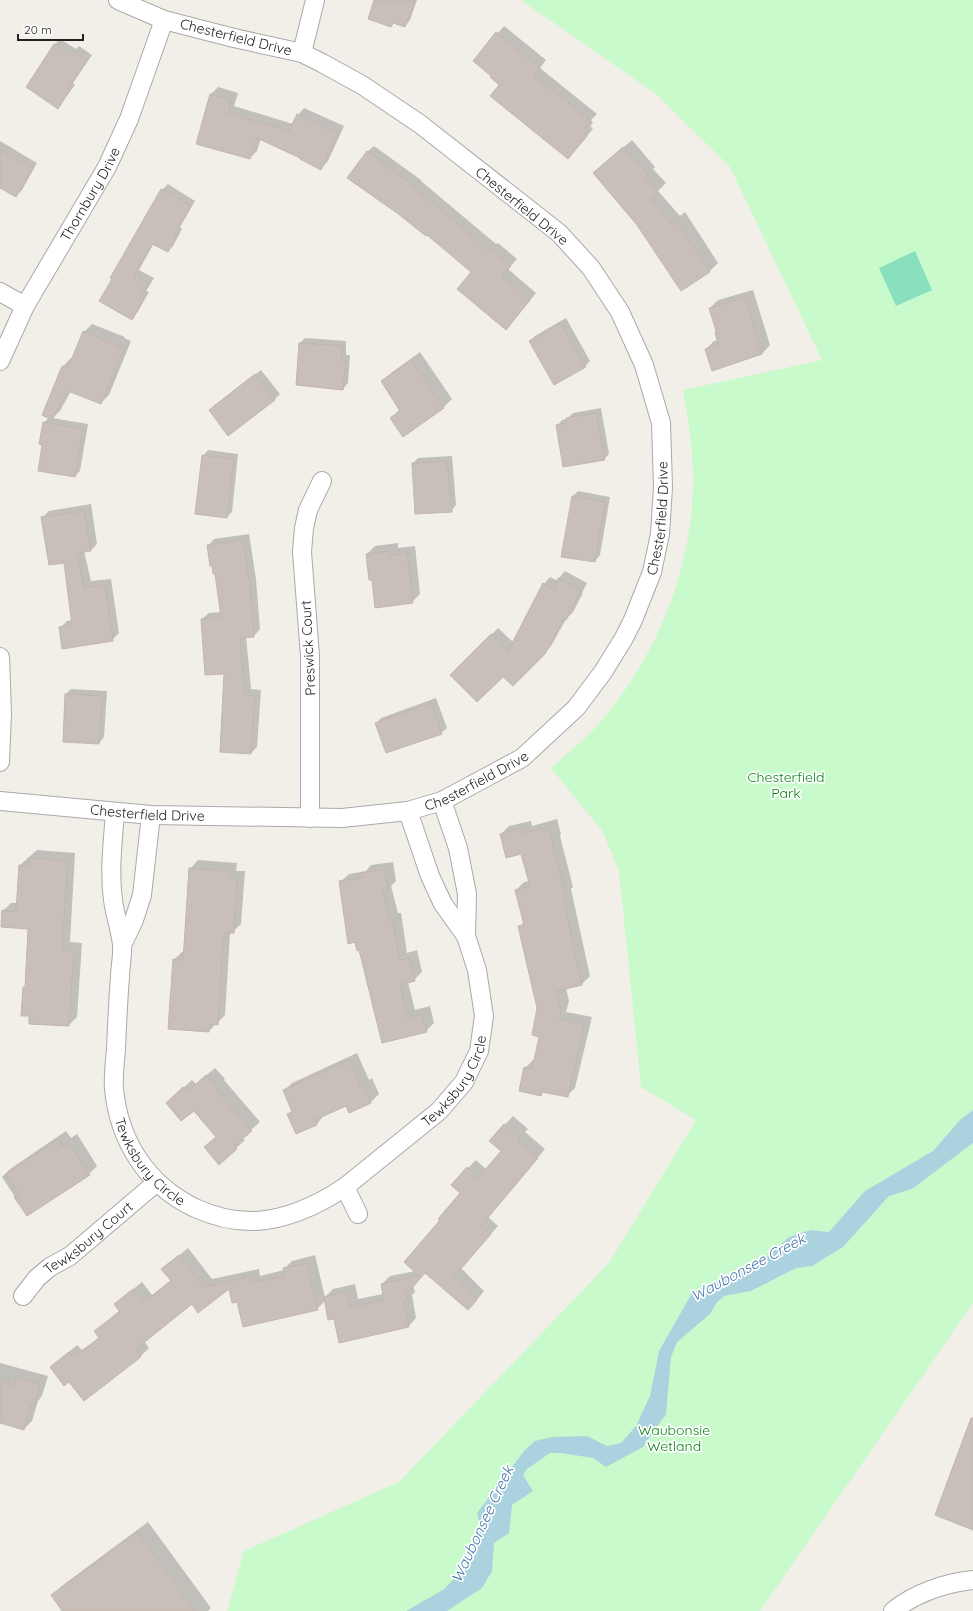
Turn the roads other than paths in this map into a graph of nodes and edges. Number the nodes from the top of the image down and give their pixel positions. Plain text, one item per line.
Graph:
1 (118, 0) edge
2 (315, 0) edge
3 (164, 20) junction
4 (302, 53) junction
5 (0, 292) edge
6 (25, 306) junction
7 (0, 361) edge
8 (322, 481) dead end
9 (0, 657) edge
10 (0, 762) edge
11 (0, 801) edge
12 (442, 801) junction
13 (408, 811) junction
14 (115, 812) junction
15 (152, 815) junction
16 (310, 818) junction
17 (466, 936) junction
18 (122, 945) junction
19 (157, 1182) junction
20 (345, 1187) junction
21 (358, 1214) dead end
22 (22, 1296) dead end
23 (973, 1580) edge
24 (893, 1611) edge

1 - 3 street, Chesterfield Drive
2 - 4 street
3 - 4 street, Chesterfield Drive
3 - 6 street, Thornbury Drive
4 - 12 street, Chesterfield Drive
5 - 6 street
6 - 7 street, Thornbury Drive
8 - 16 street, Preswick Court
9 - 10 street
11 - 14 street, Chesterfield Drive
12 - 13 street, Chesterfield Drive
12 - 17 street, Tewksbury Circle
13 - 16 street, Chesterfield Drive
13 - 17 street, Tewksbury Circle
14 - 15 street, Chesterfield Drive
14 - 18 street, Tewksbury Circle
15 - 16 street, Chesterfield Drive
15 - 18 street, Tewksbury Circle
17 - 20 street, Tewksbury Circle
18 - 19 street, Tewksbury Circle
19 - 20 street, Tewksbury Circle
19 - 22 street, Tewksbury Court
20 - 21 street
23 - 24 street

